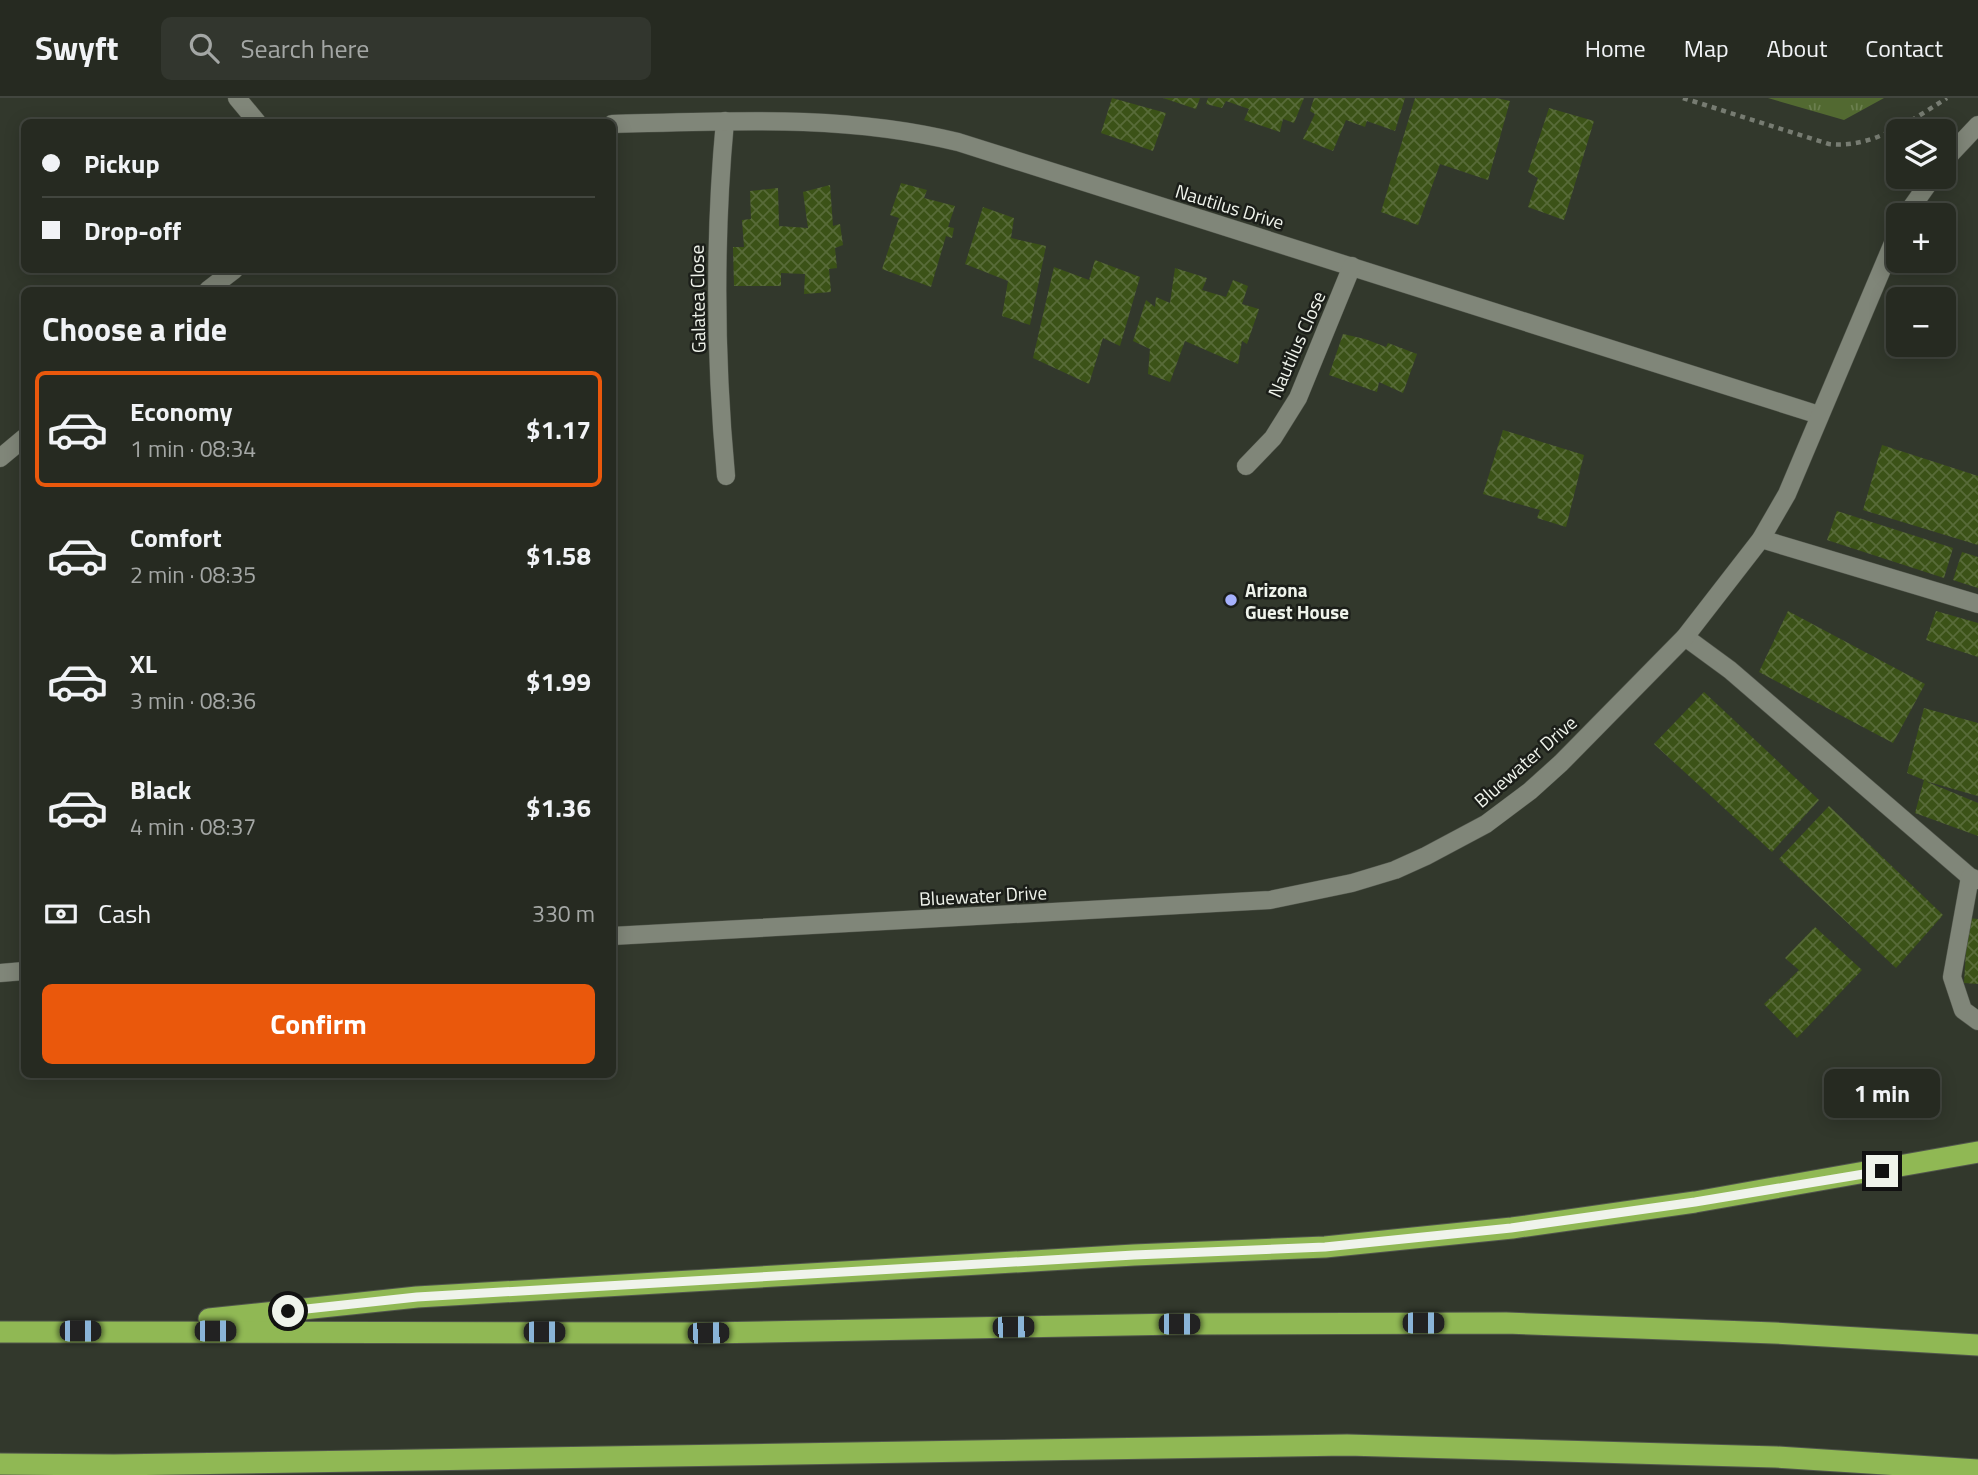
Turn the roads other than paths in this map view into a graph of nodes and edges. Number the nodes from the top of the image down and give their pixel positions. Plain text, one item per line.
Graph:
1 (237, 98) edge
2 (254, 119) edge
3 (725, 121) junction
4 (616, 124) edge
5 (1978, 125) edge
6 (1956, 148) edge
7 (1886, 259) edge
8 (1352, 266) junction
9 (230, 273) edge
10 (212, 287) edge
11 (1819, 415) junction
12 (21, 440) edge
13 (0, 458) edge
14 (1246, 466) dead end
15 (726, 476) dead end
16 (1761, 540) junction
17 (1978, 604) edge
18 (1685, 637) junction
19 (1974, 879) edge
20 (616, 936) edge
21 (21, 971) edge
22 (0, 973) edge
23 (1978, 1021) edge
24 (1978, 1152) edge
25 (106, 1331) junction
26 (0, 1332) edge
27 (1978, 1345) edge
28 (0, 1464) edge
29 (114, 1465) junction
30 (1978, 1469) edge
31 (213, 1475) edge

1 - 2 street
3 - 4 street, Nautilus Drive
3 - 8 street, Nautilus Drive
3 - 15 street, Galatea Close
5 - 6 street
7 - 11 street, Bluewater Drive
8 - 11 street, Nautilus Drive
8 - 14 street, Nautilus Close
9 - 10 street
11 - 16 street, Bluewater Drive
12 - 13 street
16 - 17 street
16 - 18 street, Bluewater Drive
18 - 19 street
18 - 20 street, Bluewater Drive
19 - 23 street
21 - 22 street
24 - 25 highway
25 - 26 highway
25 - 27 highway
28 - 29 highway
29 - 30 highway
29 - 31 highway

